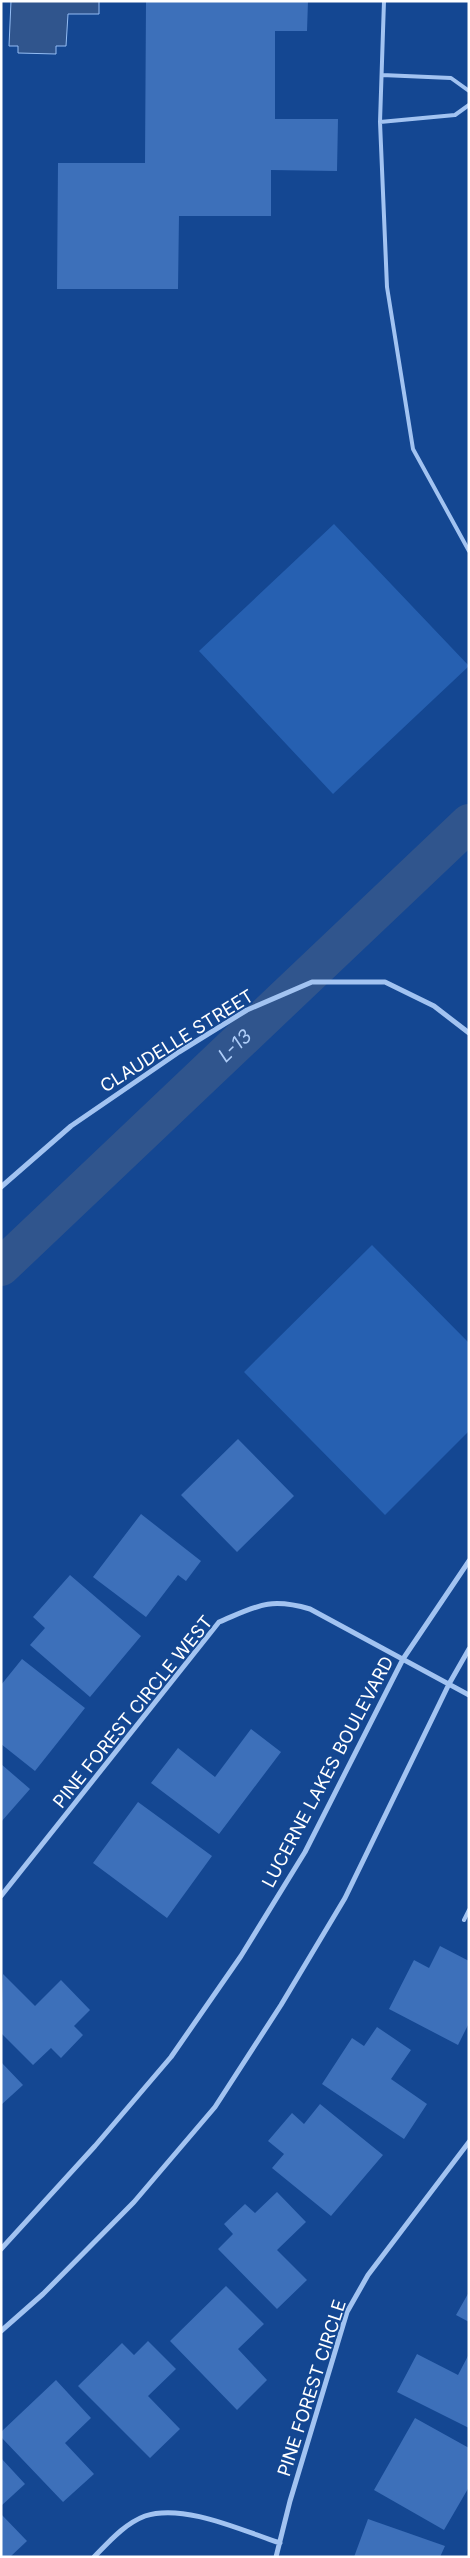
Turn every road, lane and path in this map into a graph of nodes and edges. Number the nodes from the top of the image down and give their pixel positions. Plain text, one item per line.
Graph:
1 (384, 1) edge
2 (382, 75) junction
3 (469, 91) edge
4 (469, 105) edge
5 (380, 122) junction
6 (469, 551) edge
7 (469, 1033) edge
8 (1, 1187) edge
9 (469, 1561) edge
10 (469, 1649) edge
11 (403, 1658) junction
12 (448, 1684) junction
13 (469, 1695) edge
14 (1, 1896) edge
15 (469, 1910) edge
16 (464, 1920) dead end
17 (469, 2142) edge
18 (1, 2249) edge
19 (1, 2332) edge
20 (280, 2543) junction
21 (94, 2557) edge
22 (276, 2557) edge

1 - 2 lane
2 - 3 lane
2 - 5 lane
4 - 5 lane
5 - 6 lane
7 - 8 street, CLAUDELLE STREET
9 - 11 street, LUCERNE LAKES BOULEVARD
10 - 12 street
11 - 12 street, PINE FOREST CIRCLE WEST
11 - 14 street, PINE FOREST CIRCLE WEST
11 - 18 street, LUCERNE LAKES BOULEVARD
12 - 13 street
12 - 19 street
15 - 16 lane
17 - 20 street, PINE FOREST CIRCLE
20 - 21 street
20 - 22 street, PINE FOREST CIRCLE

